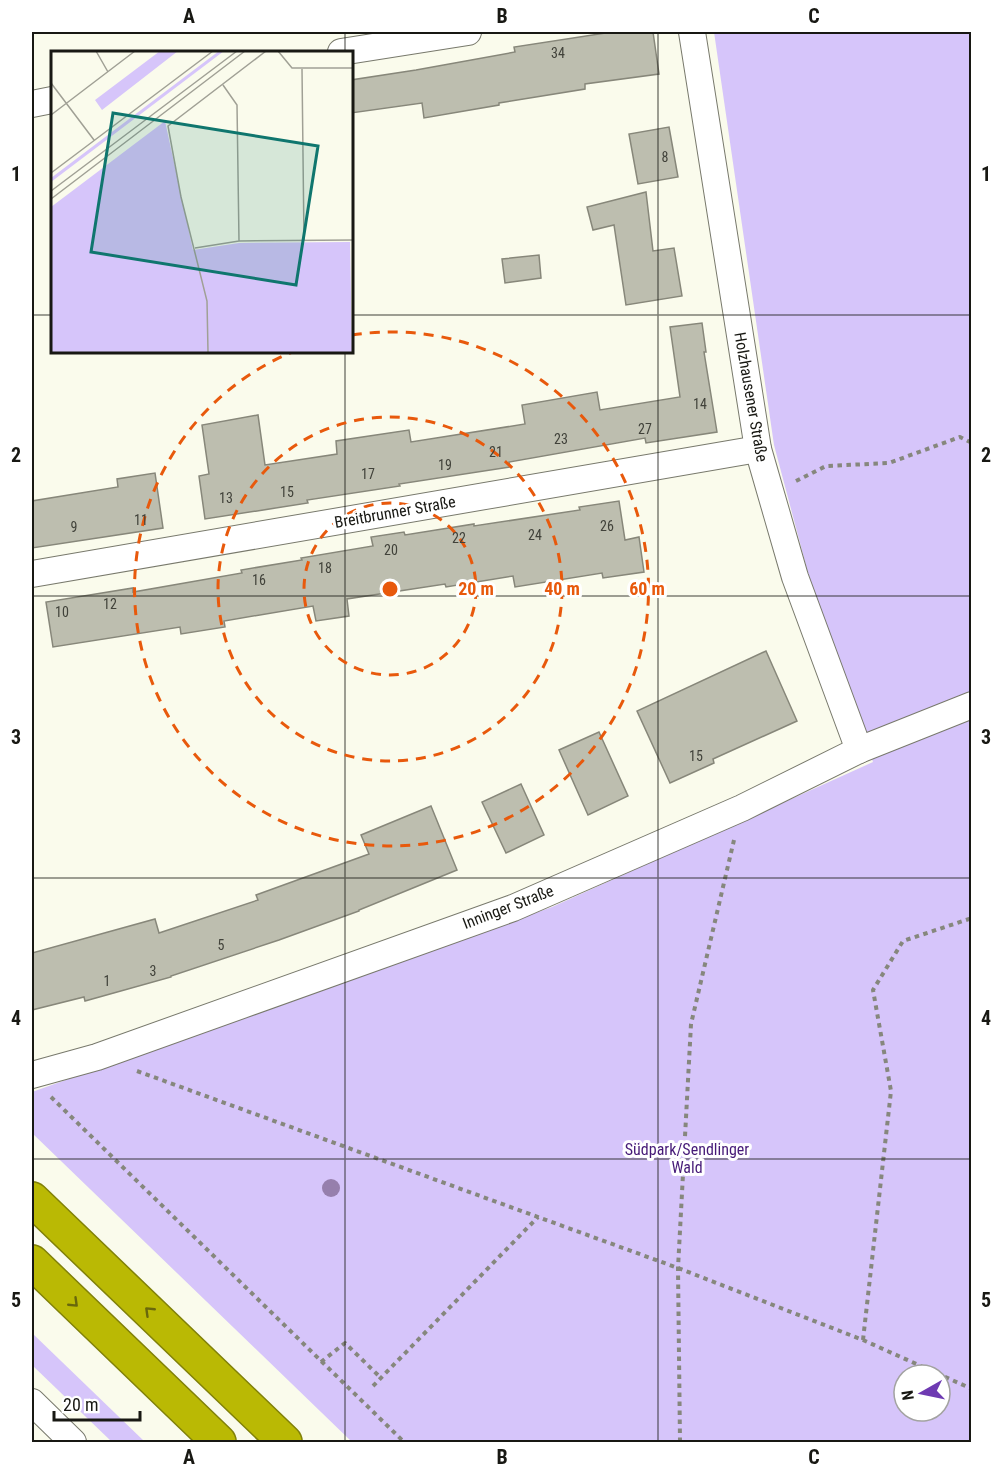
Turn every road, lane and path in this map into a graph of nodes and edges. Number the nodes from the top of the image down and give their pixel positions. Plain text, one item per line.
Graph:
1 (468, 32) edge
2 (692, 32) edge
3 (347, 51) edge
4 (51, 100) edge
5 (32, 104) edge
6 (972, 443) edge
7 (758, 449) junction
8 (770, 492) junction
9 (32, 574) edge
10 (972, 705) edge
11 (859, 750) junction
12 (742, 808) junction
13 (972, 918) edge
14 (97, 1057) junction
15 (32, 1075) edge
16 (49, 1094) dead end
17 (32, 1199) edge
18 (538, 1217) junction
19 (32, 1262) edge
20 (678, 1268) junction
21 (863, 1340) junction
22 (321, 1362) junction
23 (380, 1377) junction
24 (373, 1386) dead end
25 (972, 1389) edge
26 (32, 1402) edge
27 (74, 1443) edge
28 (219, 1443) edge
29 (285, 1443) edge
30 (404, 1443) edge
31 (680, 1443) edge

1 - 3 street
2 - 7 street, Holzhausener Straße
4 - 5 street
6 - 8 path
7 - 8 street, Holzhausener Straße
7 - 9 street, Breitbrunner Straße
8 - 11 street, Holzhausener Straße
10 - 11 street, Inninger Straße
11 - 12 street, Inninger Straße
12 - 14 street, Inninger Straße
12 - 20 path
13 - 21 path
14 - 15 street, Inninger Straße
14 - 18 path
16 - 22 path
29 -> 17 highway
18 - 20 path
18 - 23 path
19 -> 28 highway
20 - 21 path
20 - 31 path
21 - 25 path
22 - 23 path
22 - 30 path
23 - 24 path
26 - 27 street

